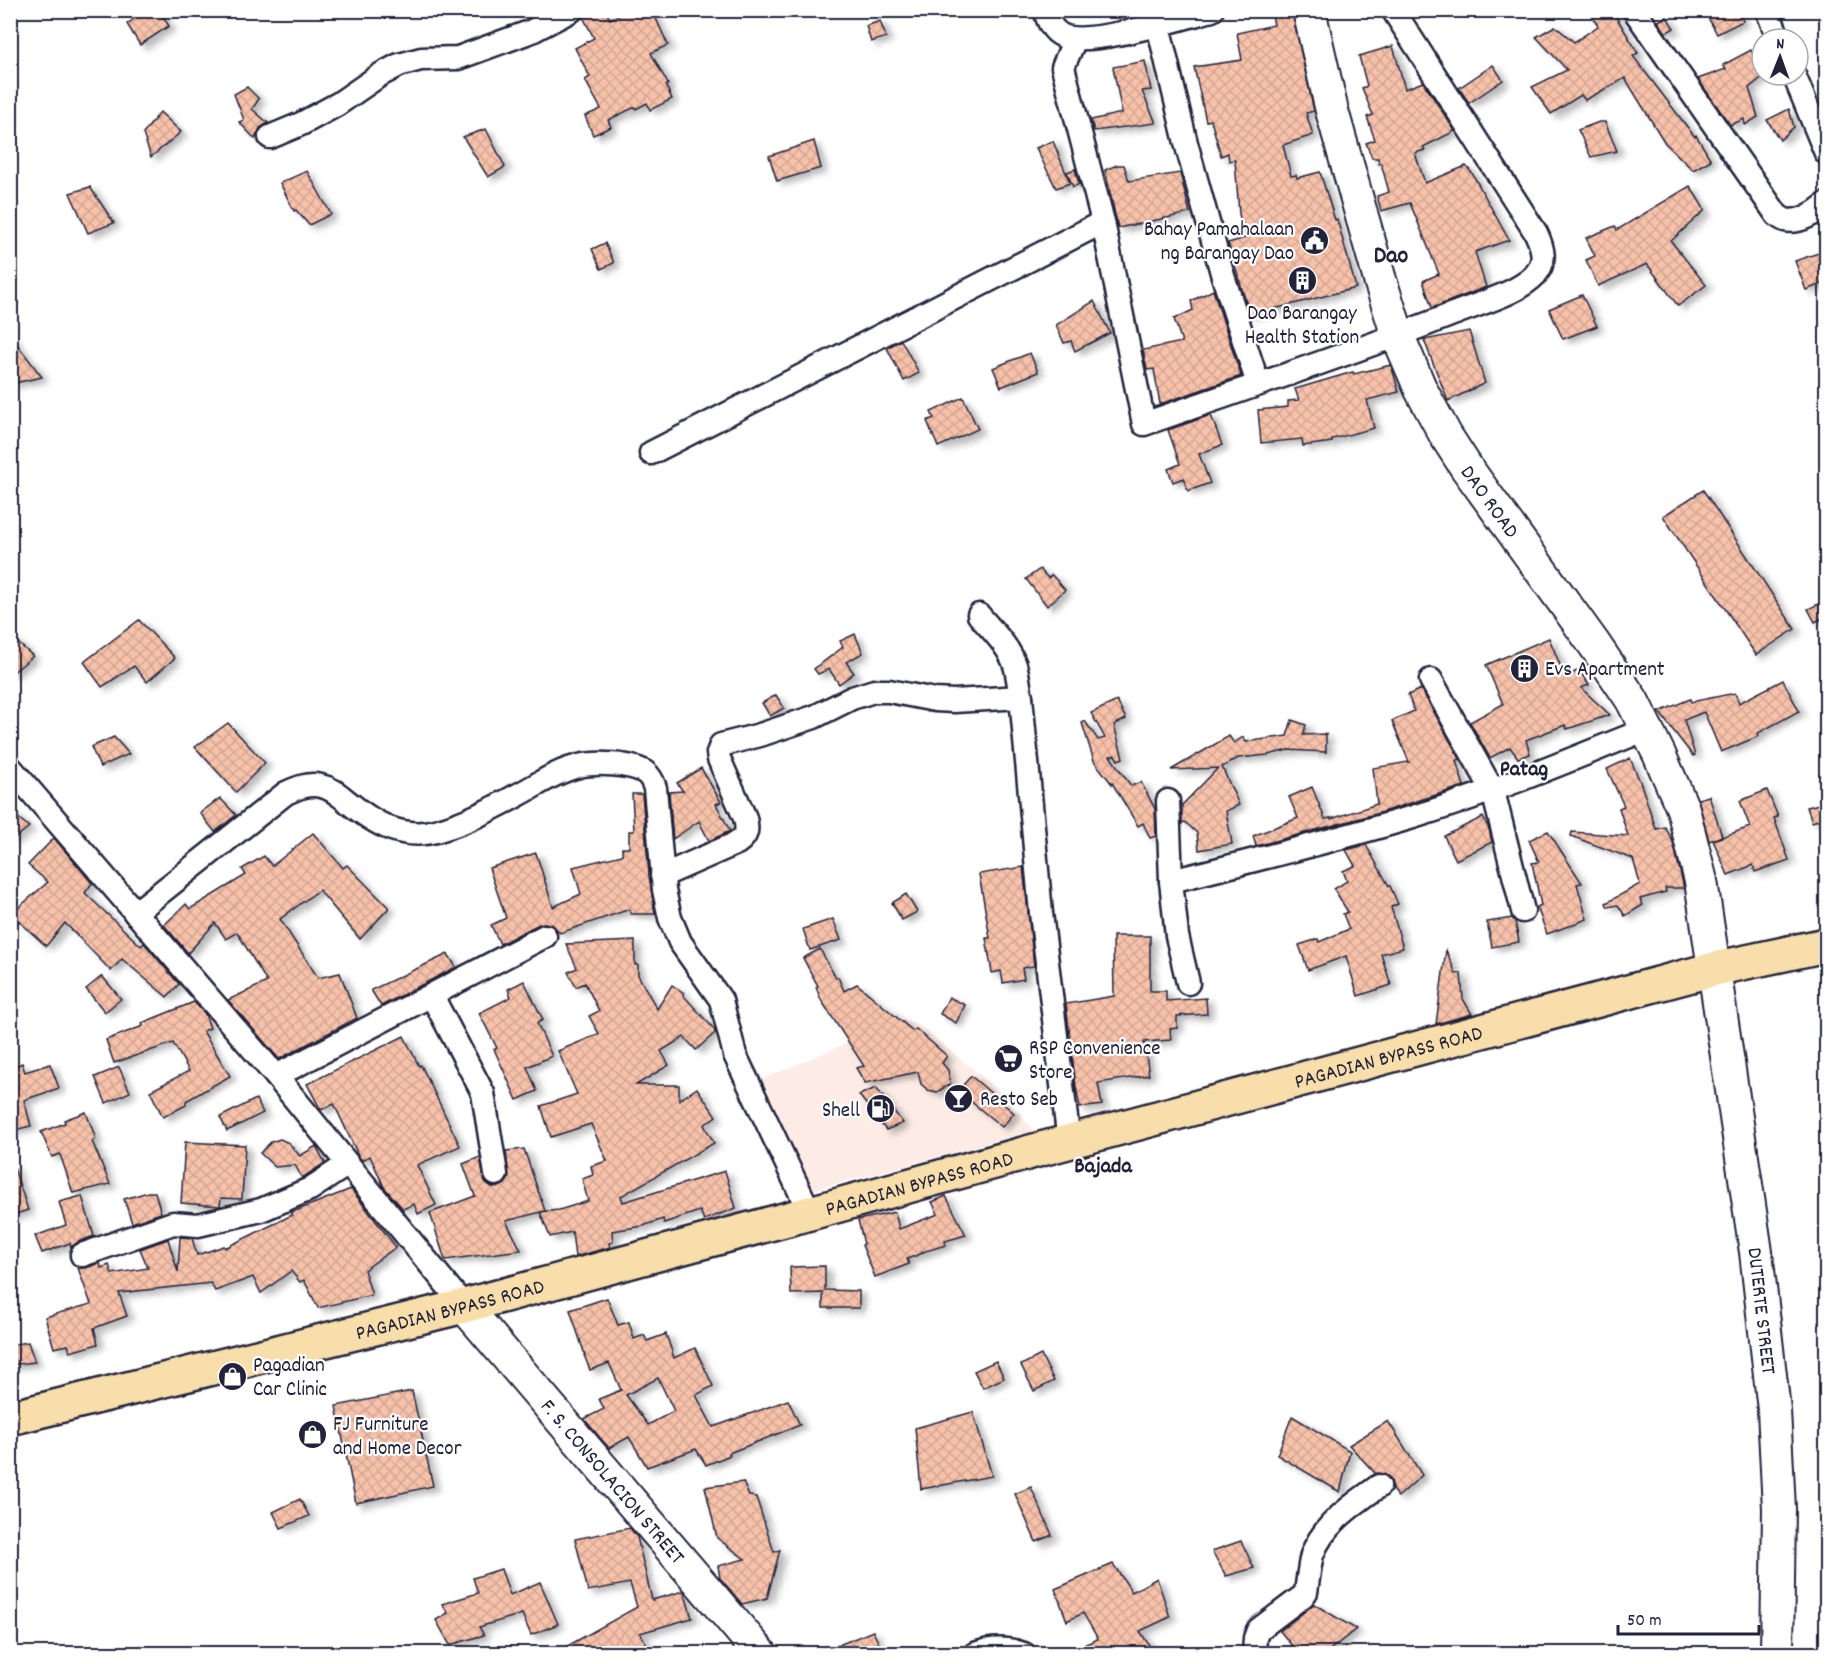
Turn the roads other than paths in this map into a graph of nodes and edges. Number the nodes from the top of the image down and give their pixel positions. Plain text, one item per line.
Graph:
1 (572, 10) edge
2 (1045, 10) edge
3 (1212, 10) edge
4 (1309, 10) edge
5 (1393, 10) edge
6 (1634, 10) edge
7 (1767, 10) edge
8 (1158, 25) junction
9 (1774, 27) edge
10 (1075, 39) junction
11 (1799, 87) edge
12 (270, 137) dead end
13 (1827, 153) edge
14 (1827, 204) edge
15 (1103, 222) junction
16 (1398, 336) junction
17 (1258, 384) junction
18 (651, 453) dead end
19 (979, 615) dead end
20 (1431, 680) dead end
21 (1021, 697) junction
22 (1647, 729) junction
23 (10, 767) edge
24 (1493, 790) junction
25 (1168, 801) dead end
26 (662, 876) junction
27 (1171, 881) junction
28 (1523, 911) dead end
29 (135, 913) junction
30 (545, 936) dead end
31 (1827, 945) edge
32 (1714, 969) junction
33 (1188, 983) dead end
34 (432, 996) junction
35 (276, 1076) junction
36 (1069, 1142) junction
37 (348, 1164) junction
38 (496, 1174) dead end
39 (810, 1213) junction
40 (82, 1256) dead end
41 (464, 1306) junction
42 (10, 1419) edge
43 (1380, 1486) dead end
44 (761, 1653) edge
45 (975, 1653) edge
46 (1024, 1653) edge
47 (1254, 1653) edge
48 (1777, 1653) edge

1 - 12 street
2 - 10 street
3 - 8 street
4 - 16 street, DAO ROAD
5 - 16 street
6 - 14 street
7 - 9 street
8 - 10 street
8 - 17 street
10 - 15 street
11 - 13 street
15 - 17 street
15 - 18 street
16 - 17 street
16 - 22 street, DAO ROAD
19 - 21 street
20 - 24 street
21 - 26 street
21 - 36 street
22 - 24 street
22 - 32 street, DAO ROAD
23 - 29 street
24 - 27 street
24 - 28 street
25 - 27 street
26 - 29 street
26 - 39 street
27 - 33 street
29 - 35 street
30 - 34 street
31 - 32 highway, PAGADIAN BYPASS ROAD
32 - 36 highway, PAGADIAN BYPASS ROAD
32 - 48 street, DUTERTE STREET
34 - 35 street
34 - 38 street
35 - 37 street
36 - 39 highway, PAGADIAN BYPASS ROAD
37 - 40 street
37 - 41 street
39 - 41 highway, PAGADIAN BYPASS ROAD
41 - 42 highway, PAGADIAN BYPASS ROAD
41 - 44 street, F. S. CONSOLACION STREET
43 - 47 street
45 - 46 street

